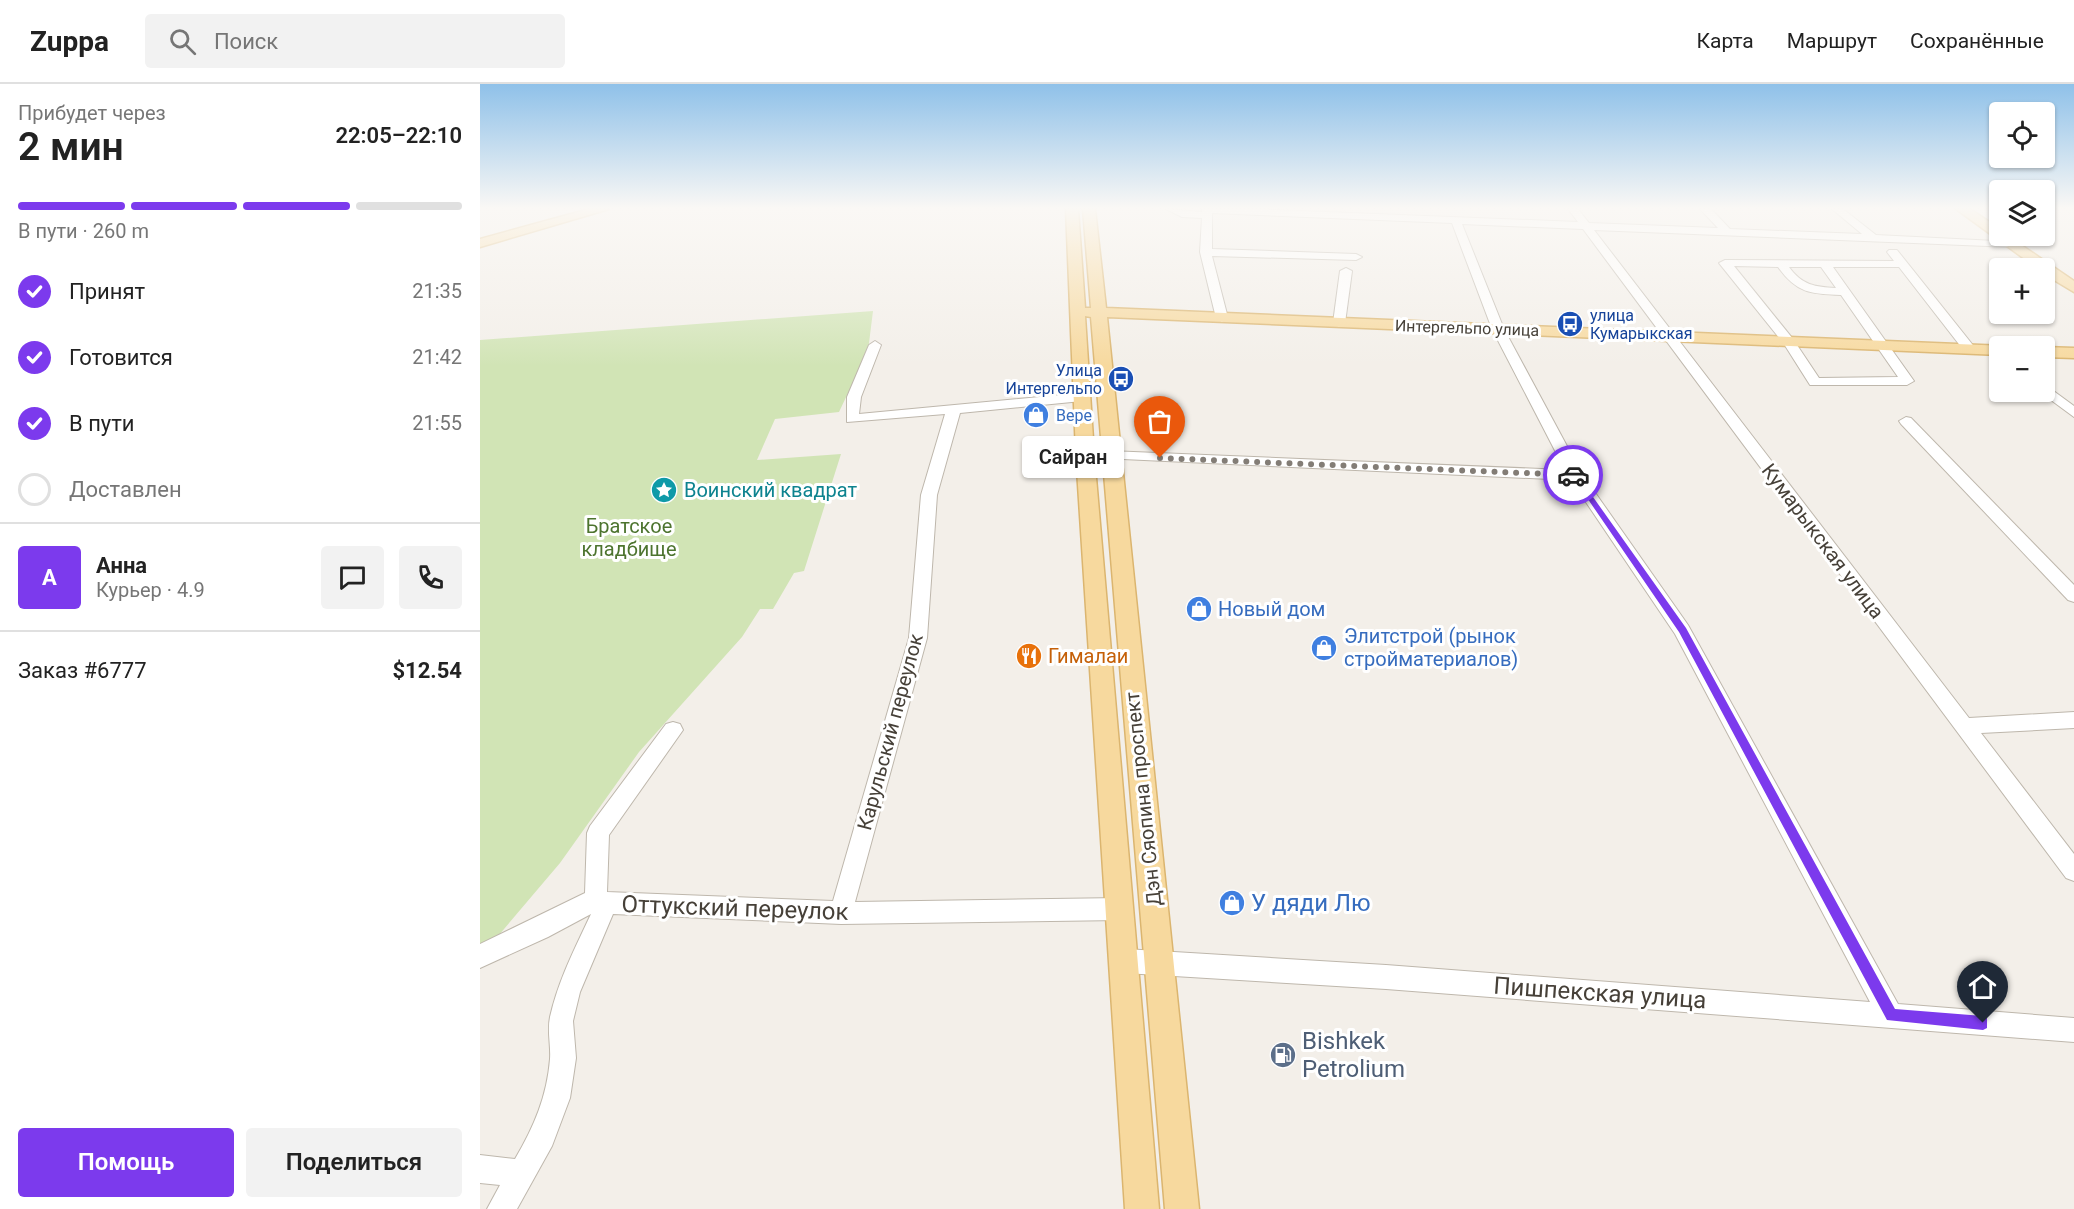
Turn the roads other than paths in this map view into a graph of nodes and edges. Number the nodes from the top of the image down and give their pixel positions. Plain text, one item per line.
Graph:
1 (1075, 262) edge
2 (1095, 262) edge
3 (1208, 262) edge
4 (1472, 262) edge
5 (1611, 262) edge
6 (1898, 262) edge
7 (2037, 262) edge
8 (1781, 263) junction
9 (1825, 264) junction
10 (1896, 264) dead end
11 (1346, 271) dead end
12 (2074, 288) edge
13 (1845, 292) junction
14 (1078, 312) junction
15 (1100, 313) junction
16 (1222, 318) junction
17 (1339, 323) junction
18 (1498, 330) junction
19 (1667, 337) junction
20 (1789, 342) junction
21 (875, 345) dead end
22 (1882, 345) junction
23 (1970, 349) junction
24 (1989, 350) edge
25 (2055, 352) edge
26 (2074, 353) edge
27 (1082, 397) junction
28 (2055, 397) edge
29 (954, 408) junction
30 (2074, 412) edge
31 (1906, 421) dead end
32 (1098, 455) junction
33 (1575, 475) junction
34 (2074, 596) edge
35 (2074, 720) edge
36 (1963, 726) junction
37 (673, 730) dead end
38 (2074, 871) edge
39 (601, 901) junction
40 (1120, 909) junction
41 (841, 913) junction
42 (480, 956) edge
43 (1125, 961) junction
44 (1159, 963) junction
45 (1891, 1016) junction
46 (2074, 1030) edge
47 (480, 1169) edge
48 (521, 1173) junction
49 (501, 1209) edge
50 (1142, 1209) edge
51 (1182, 1209) edge

1 - 14 main road, Дэн Сяопина проспект
2 - 15 main road, Дэн Сяопина проспект
3 - 16 street
4 - 18 street
5 - 19 street, Кумарыкская улица
6 - 23 street
7 - 12 main road
8 - 9 street
8 - 13 street
8 - 20 street
9 - 10 street
9 - 13 street
11 - 17 street
13 - 22 street
14 - 15 main road, Интергельпо улица
14 - 27 main road, Дэн Сяопина проспект
15 - 16 main road, Интергельпо улица
15 - 32 main road, Дэн Сяопина проспект
16 - 17 main road, Интергельпо улица
17 - 18 main road, Интергельпо улица
18 - 19 main road, Интергельпо улица
18 - 33 street
19 - 20 main road, Интергельпо улица
19 - 36 street, Кумарыкская улица
20 - 22 main road, Интергельпо улица
20 - 22 street
21 - 29 street
22 - 23 main road, Интергельпо улица
23 - 24 main road, Интергельпо улица
25 - 26 main road
27 - 29 street
27 - 32 main road, Дэн Сяопина проспект
28 - 30 street
29 - 41 street, Карульский переулок
31 - 34 street
32 - 33 street
32 - 40 main road, Дэн Сяопина проспект
32 - 44 main road, Дэн Сяопина проспект
33 - 45 street
35 - 36 street
36 - 38 street, Кумарыкская улица
37 - 39 street
39 - 41 street, Оттукский переулок
39 - 42 street
39 - 48 street, Оттукский переулок
40 - 41 street, Оттукский переулок
40 - 43 main road, Дэн Сяопина проспект
43 - 44 street, Пишпекская улица
43 - 50 main road, Дэн Сяопина проспект
44 - 45 street, Пишпекская улица
44 - 51 main road, Дэн Сяопина проспект
45 - 46 street, Пишпекская улица
47 - 48 street
48 - 49 street, Оттукский переулок

